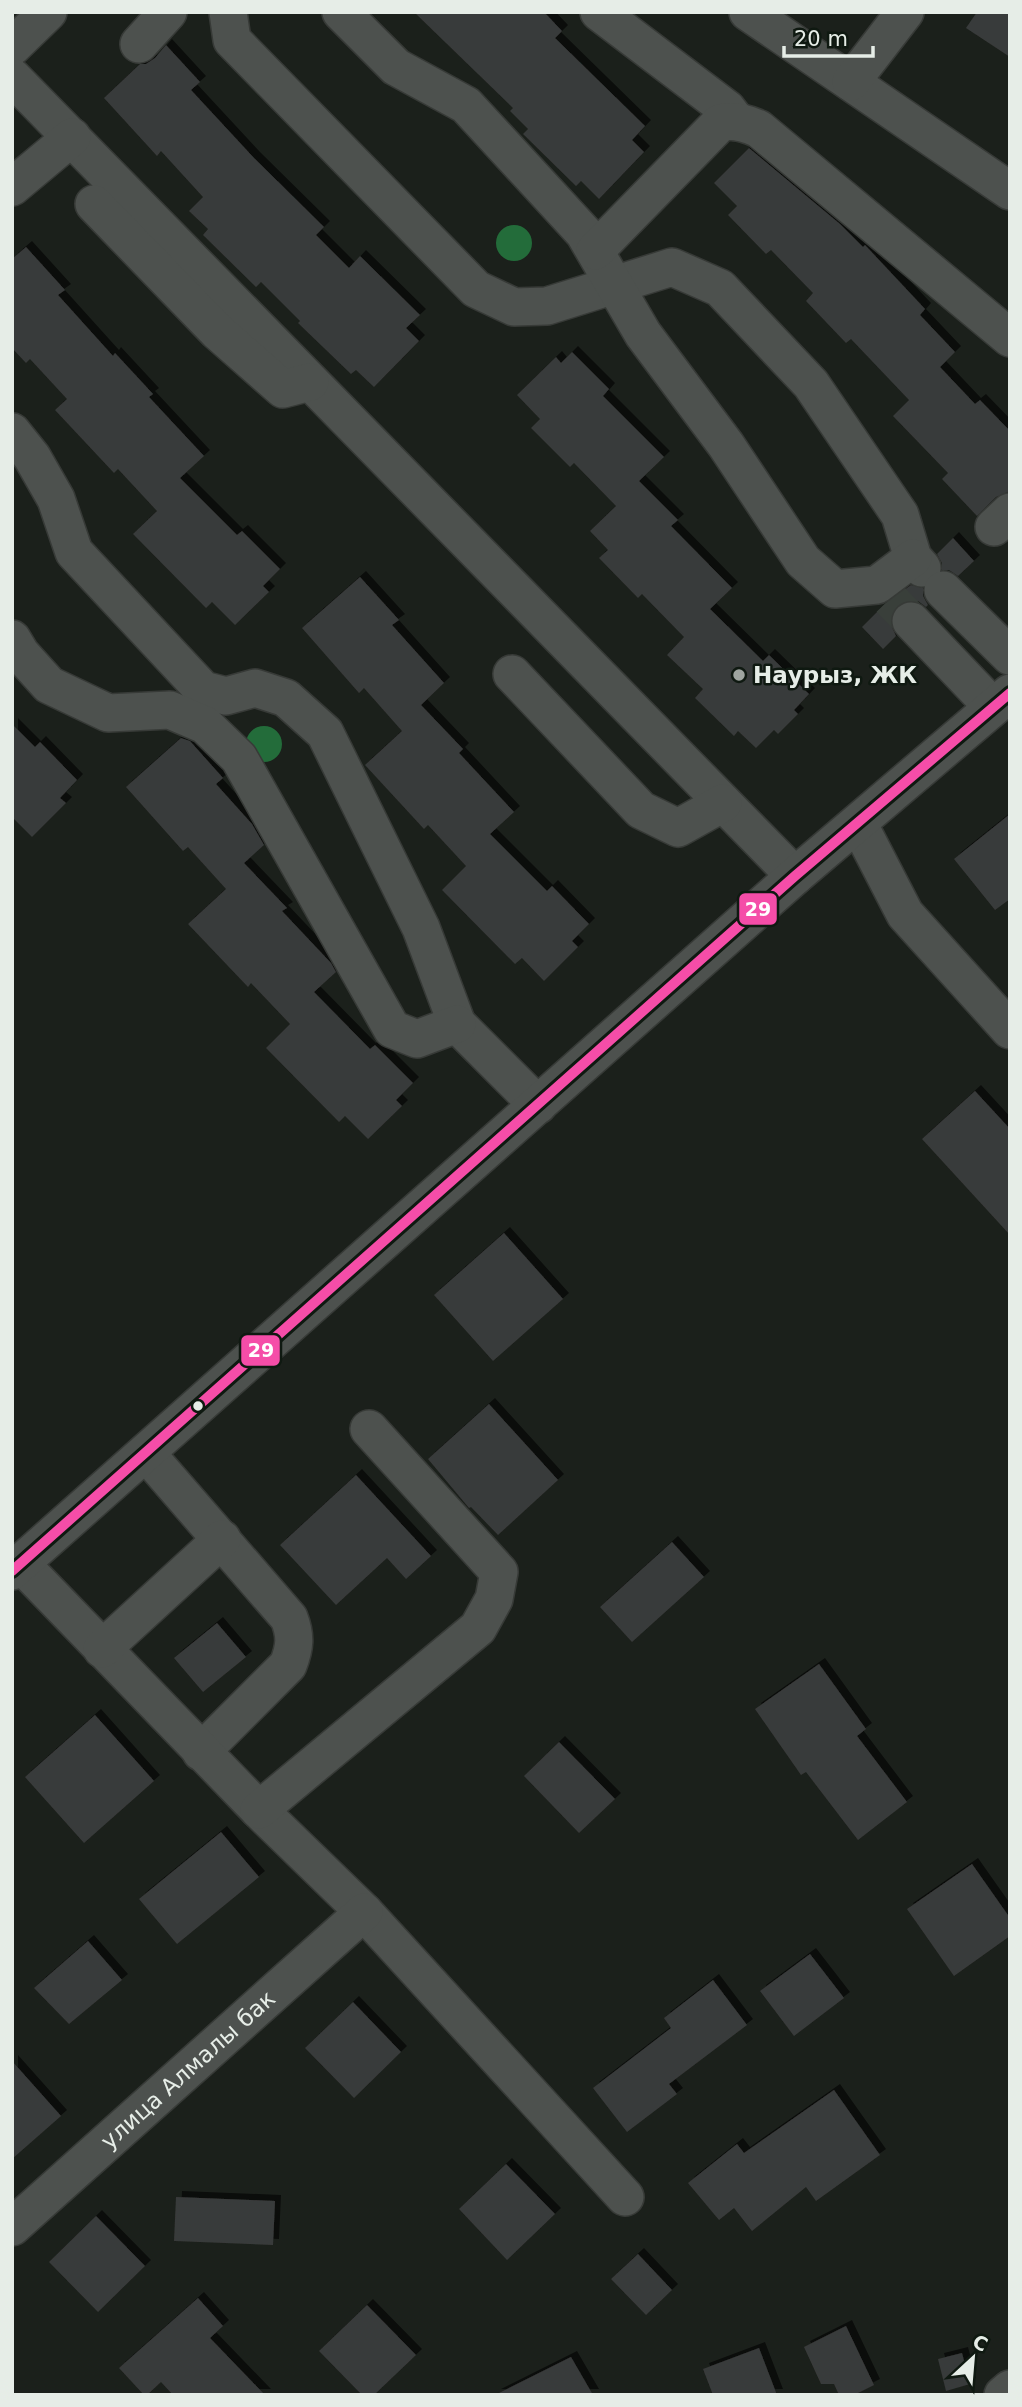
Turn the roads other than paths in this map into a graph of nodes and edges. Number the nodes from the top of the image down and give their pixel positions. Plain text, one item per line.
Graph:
1 (48, 12) edge
2 (168, 12) edge
3 (229, 12) edge
4 (341, 12) edge
5 (599, 12) edge
6 (748, 12) edge
7 (905, 12) edge
8 (139, 44) dead end
9 (12, 47) edge
10 (12, 77) edge
11 (851, 82) junction
12 (737, 122) junction
13 (72, 137) junction
14 (12, 187) edge
15 (1010, 191) edge
16 (93, 204) dead end
17 (595, 251) junction
18 (615, 285) junction
19 (1010, 338) edge
20 (310, 382) junction
21 (12, 432) edge
22 (926, 572) junction
23 (893, 602) junction
24 (12, 639) edge
25 (1010, 656) edge
26 (512, 674) dead end
27 (203, 690) junction
28 (1001, 700) edge
29 (170, 710) junction
30 (723, 803) junction
31 (858, 823) junction
32 (795, 876) junction
33 (457, 1024) junction
34 (1010, 1030) edge
35 (538, 1105) junction
36 (369, 1429) dead end
37 (146, 1453) junction
38 (222, 1539) junction
39 (16, 1568) edge
40 (102, 1649) junction
41 (201, 1752) junction
42 (259, 1810) junction
43 (365, 1912) junction
44 (625, 2197) dead end
45 (12, 2227) edge
46 (1010, 2389) edge
47 (1003, 2395) edge

1 - 9 street
2 - 8 street
3 - 18 street
4 - 17 street
5 - 12 street
6 - 11 street
7 - 11 street
10 - 13 street
11 - 15 street
12 - 17 street
12 - 19 street
13 - 14 street
13 - 20 street
16 - 20 street
17 - 18 street
18 - 22 street
18 - 23 street
20 - 30 street
21 - 27 street
22 - 23 street
22 - 25 street
23 - 28 street
24 - 29 street
26 - 30 street
27 - 29 street
27 - 33 street
28 - 31 street
29 - 33 street
30 - 32 street
31 - 32 street
31 - 34 street
32 - 35 street
33 - 35 street
35 - 37 street
36 - 42 street
37 - 38 street
37 - 39 street
38 - 40 street
38 - 41 street
39 - 40 street
40 - 41 street
41 - 42 street
42 - 43 street
43 - 44 street
43 - 45 street, улица Алмалы бак
46 - 47 street

